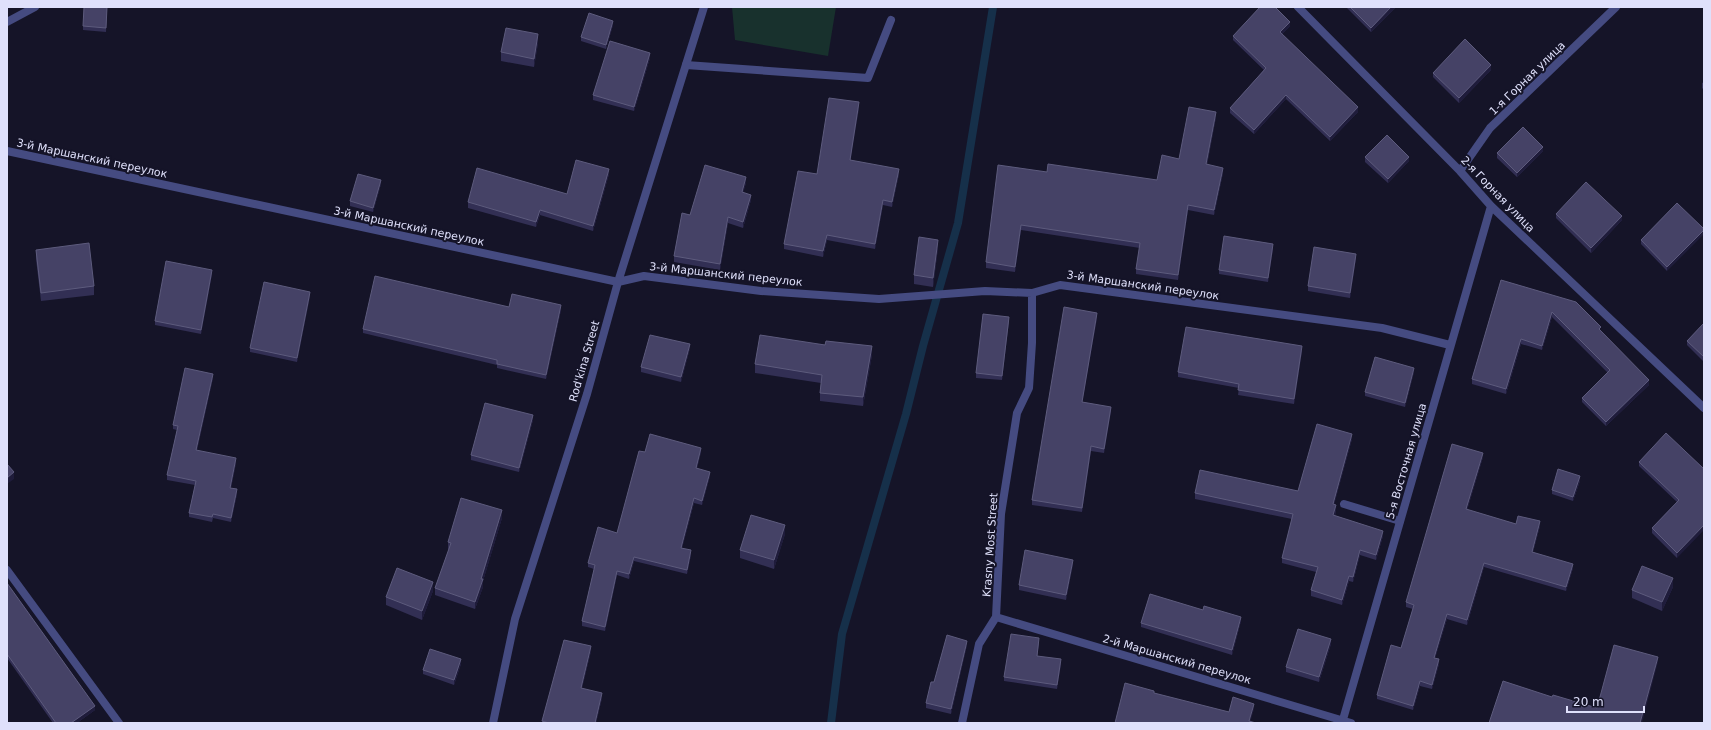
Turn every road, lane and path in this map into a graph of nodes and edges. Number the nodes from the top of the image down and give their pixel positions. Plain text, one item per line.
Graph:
1 (35, 7) edge
2 (704, 7) edge
3 (1298, 7) edge
4 (1616, 7) edge
5 (891, 20) dead end
6 (7, 22) edge
7 (686, 65) junction
8 (7, 151) edge
9 (1460, 171) junction
10 (1490, 206) junction
11 (618, 282) junction
12 (1032, 293) junction
13 (1450, 345) junction
14 (1704, 408) edge
15 (1344, 504) dead end
16 (1400, 521) junction
17 (7, 570) edge
18 (996, 617) junction
19 (1346, 722) edge
20 (119, 723) edge
21 (493, 723) edge
22 (962, 723) edge

1 - 6 street
2 - 7 street, Rod'kina Street
3 - 9 street, 2-я Горная улица
4 - 9 street, 1-я Горная улица
5 - 7 street
7 - 11 street, Rod'kina Street
8 - 11 street, 3-й Маршанский переулок
9 - 10 street, 2-я Горная улица
10 - 13 street, 5-я Восточная улица
10 - 14 street, 2-я Горная улица
11 - 12 street, 3-й Маршанский переулок
11 - 21 street, Rod'kina Street
12 - 13 street, 3-й Маршанский переулок
12 - 18 street, Krasny Most Street
13 - 16 street, 5-я Восточная улица
15 - 16 street
16 - 19 street, 5-я Восточная улица
17 - 20 street
18 - 19 street, 2-й Маршанский переулок
18 - 22 street, Krasny Most Street

